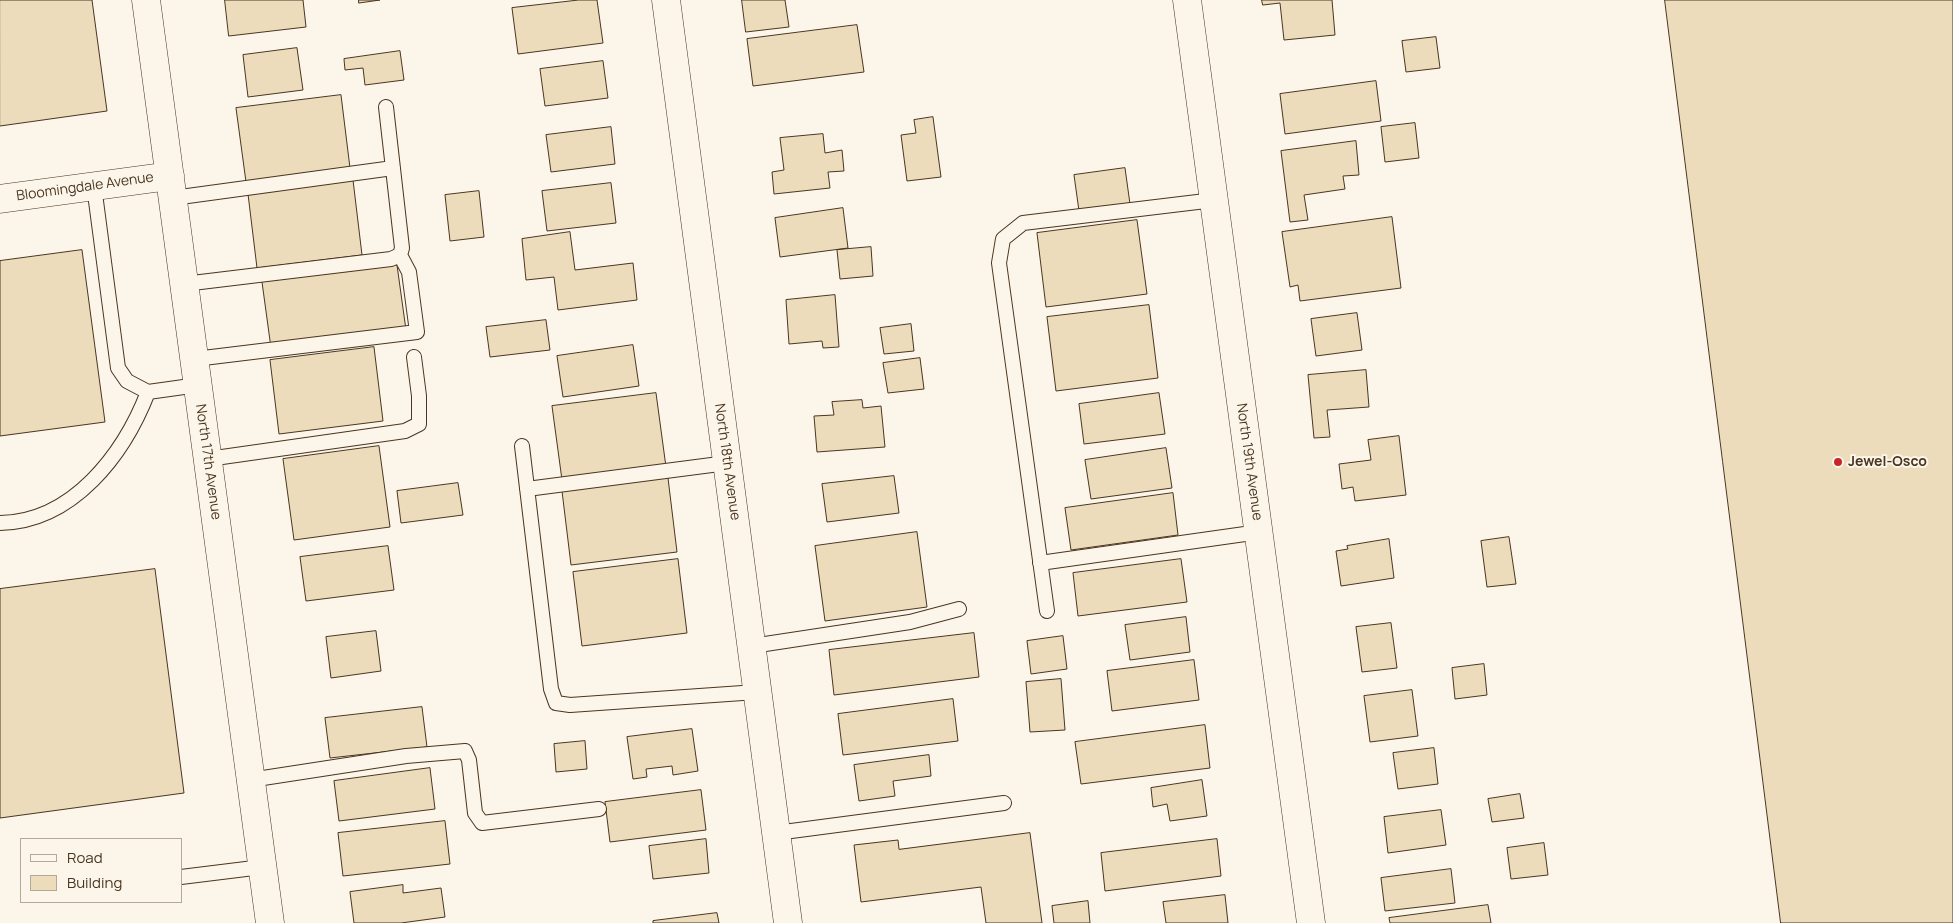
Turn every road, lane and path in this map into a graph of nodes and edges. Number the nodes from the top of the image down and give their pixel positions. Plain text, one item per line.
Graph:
1 (146, 0) edge
2 (666, 0) edge
3 (1188, 0) edge
4 (386, 107) dead end
5 (393, 168) junction
6 (94, 186) junction
7 (171, 187) junction
8 (0, 199) edge
9 (1214, 200) junction
10 (400, 255) junction
11 (184, 284) junction
12 (414, 357) dead end
13 (196, 372) junction
14 (148, 392) junction
15 (522, 446) dead end
16 (208, 459) junction
17 (727, 463) junction
18 (527, 489) junction
19 (0, 523) edge
20 (1259, 532) junction
21 (1040, 563) junction
22 (959, 609) dead end
23 (1047, 611) dead end
24 (752, 646) junction
25 (758, 692) junction
26 (250, 780) junction
27 (1004, 803) dead end
28 (598, 809) dead end
29 (776, 833) junction
30 (262, 866) junction
31 (182, 876) edge
32 (270, 923) edge
33 (788, 923) edge
34 (1311, 923) edge

1 - 7 street, North 17th Avenue
2 - 17 street, North 18th Avenue
3 - 9 street, North 19th Avenue
4 - 5 lane
5 - 7 lane
5 - 10 lane
6 - 7 street, Bloomingdale Avenue
6 - 8 street, Bloomingdale Avenue
6 - 14 lane
7 - 11 street, North 17th Avenue
9 - 20 street, North 19th Avenue
9 - 21 lane
10 - 11 lane
10 - 13 lane
11 - 13 street, North 17th Avenue
12 - 16 lane
13 - 14 lane
13 - 16 street, North 17th Avenue
14 - 19 lane
15 - 18 lane
16 - 26 street, North 17th Avenue
17 - 18 lane
17 - 24 street, North 18th Avenue
18 - 25 lane
20 - 21 lane
20 - 34 street, North 19th Avenue
21 - 23 lane
22 - 24 lane
24 - 25 street, North 18th Avenue
25 - 29 street, North 18th Avenue
26 - 28 lane
26 - 30 street, North 17th Avenue
27 - 29 lane
29 - 33 street, North 18th Avenue
30 - 31 lane
30 - 32 street, North 17th Avenue

